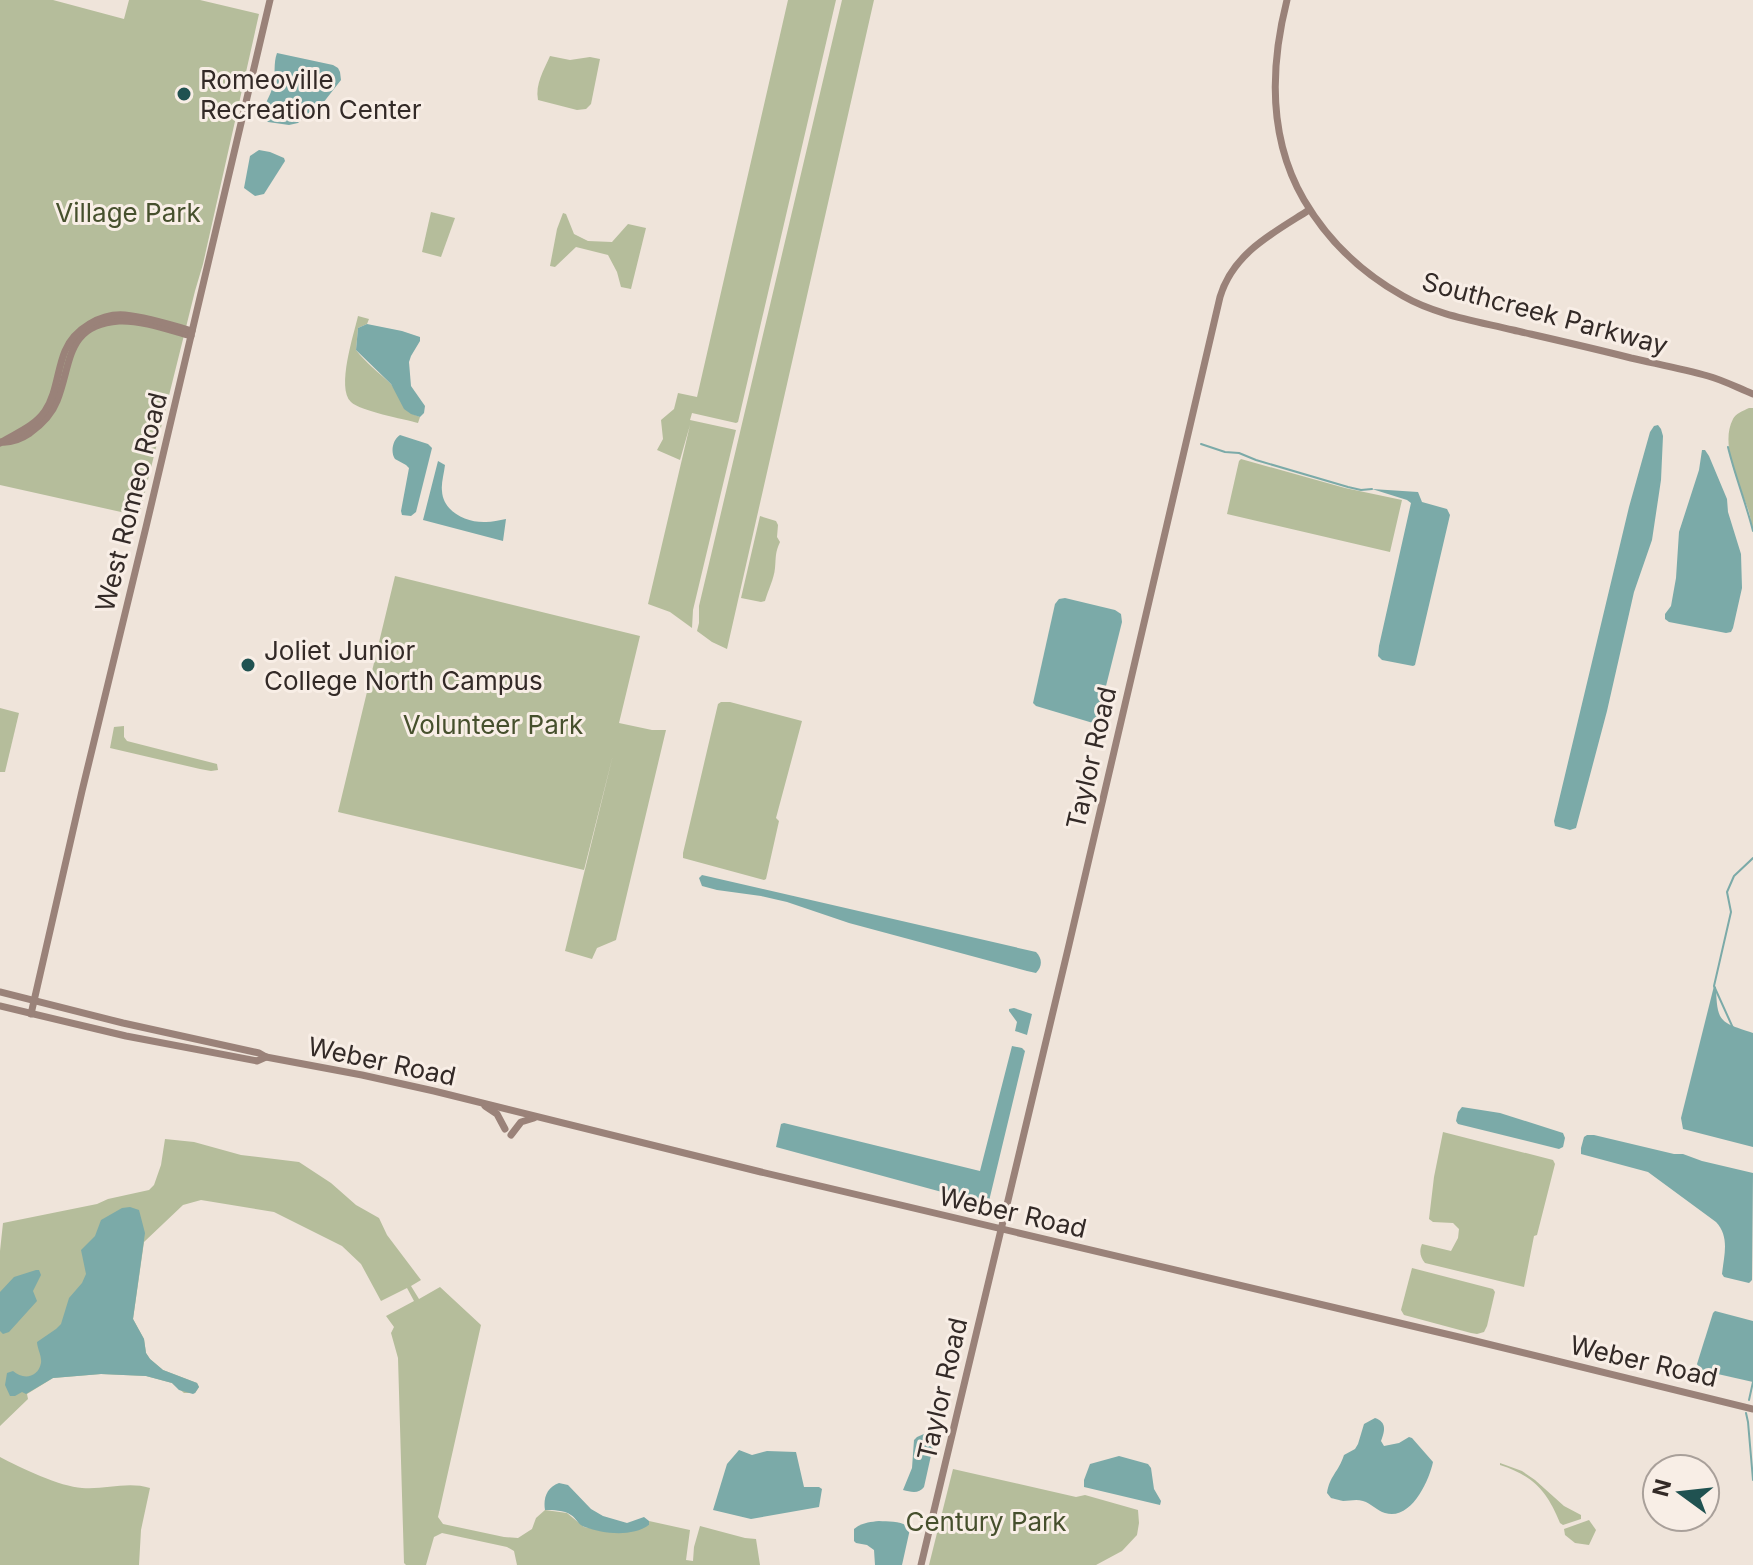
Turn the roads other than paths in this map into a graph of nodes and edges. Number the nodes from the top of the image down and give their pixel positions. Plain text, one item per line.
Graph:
1 (270, 0) edge
2 (1287, 0) edge
3 (1309, 210) junction
4 (192, 333) junction
5 (1753, 394) edge
6 (1, 442) edge
7 (0, 992) edge
8 (35, 1000) junction
9 (0, 1006) edge
10 (31, 1014) junction
11 (266, 1057) junction
12 (480, 1103) junction
13 (540, 1117) junction
14 (1000, 1229) junction
15 (1752, 1408) edge
16 (921, 1565) edge

1 - 4 main road, West Romeo Road
2 - 3 main road
3 - 5 main road, Southcreek Parkway
3 - 14 main road, Taylor Road
4 - 6 main road
4 - 8 main road, West Romeo Road
7 - 8 main road, Weber Road
8 - 10 main road, West Romeo Road
8 - 11 main road, Weber Road
9 - 10 main road, Weber Road
10 - 11 main road, Weber Road
11 - 12 main road, Weber Road
12 - 13 main road, Weber Road
12 - 13 main road
13 - 14 main road, Weber Road
14 - 15 main road, Weber Road
14 - 16 main road, Taylor Road

